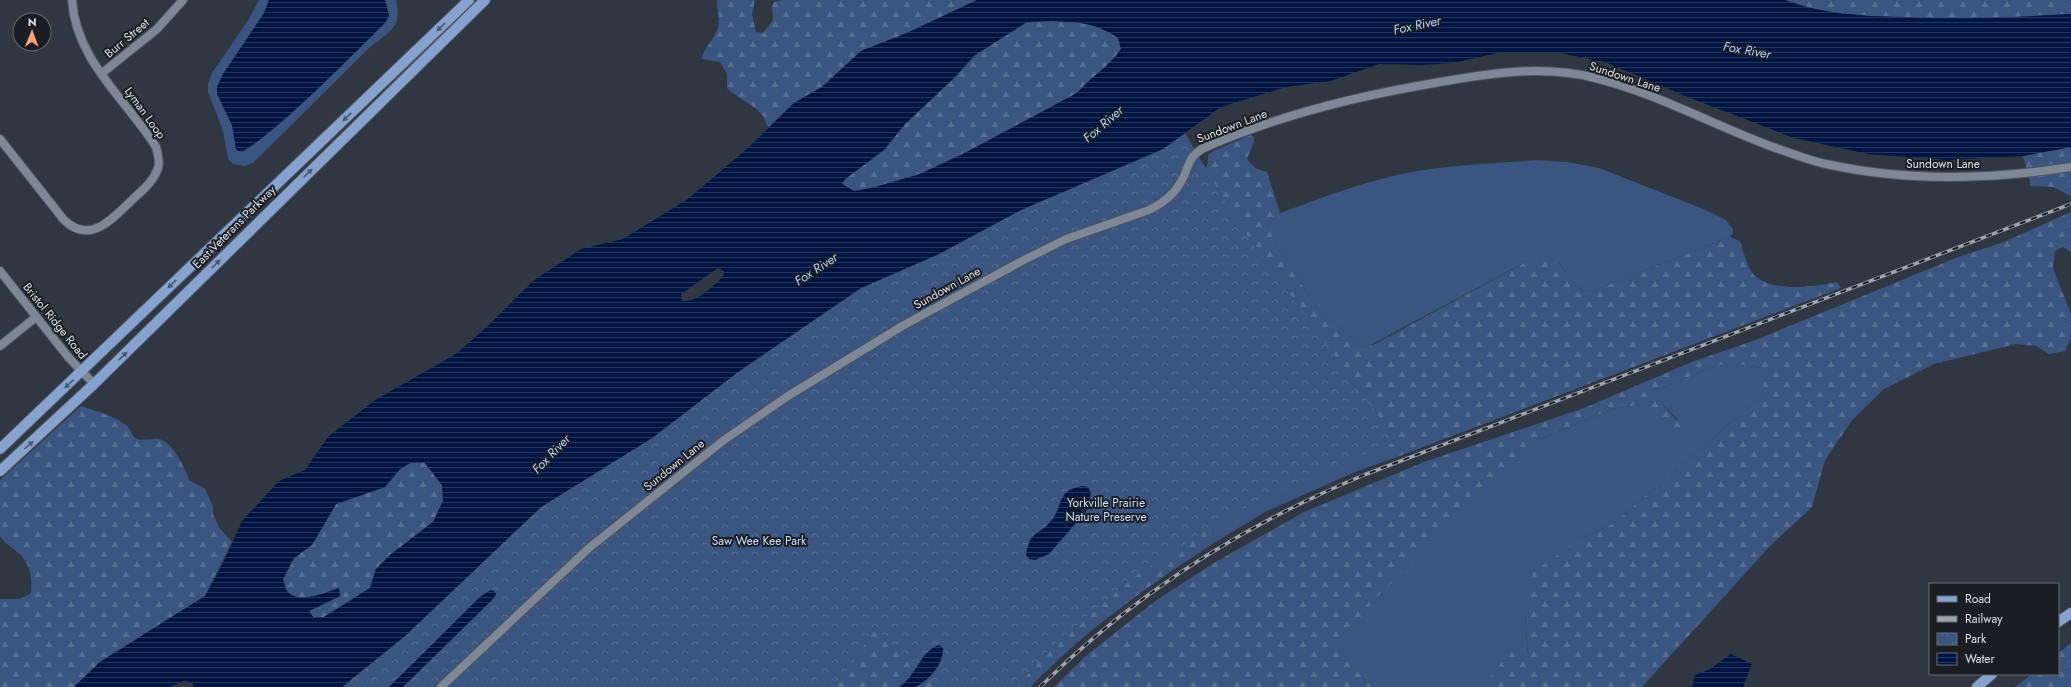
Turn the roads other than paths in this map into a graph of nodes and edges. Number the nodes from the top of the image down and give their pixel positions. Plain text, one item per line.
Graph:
1 (72, 0) edge
2 (183, 0) edge
3 (469, 0) edge
4 (485, 0) edge
5 (101, 74) junction
6 (0, 139) edge
7 (2071, 167) edge
8 (0, 271) edge
9 (36, 317) junction
10 (0, 346) edge
11 (82, 372) junction
12 (94, 384) junction
13 (0, 449) edge
14 (0, 471) edge
15 (2071, 613) edge
16 (2059, 621) edge
17 (1991, 675) edge
18 (442, 687) edge
19 (1977, 687) edge

1 - 5 street, Lyman Loop
2 - 5 street, Burr Street
3 -> 11 main road, East Veterans Parkway
12 -> 4 main road, East Veterans Parkway
5 - 6 street, Lyman Loop
7 - 18 street, Sundown Lane
8 - 9 street, Bristol Ridge Road
9 - 10 street
9 - 11 street, Bristol Ridge Road
11 - 12 street, Bristol Ridge Road
11 -> 13 main road, East Veterans Parkway
14 -> 12 main road, East Veterans Parkway
15 - 16 main road
17 - 19 main road

